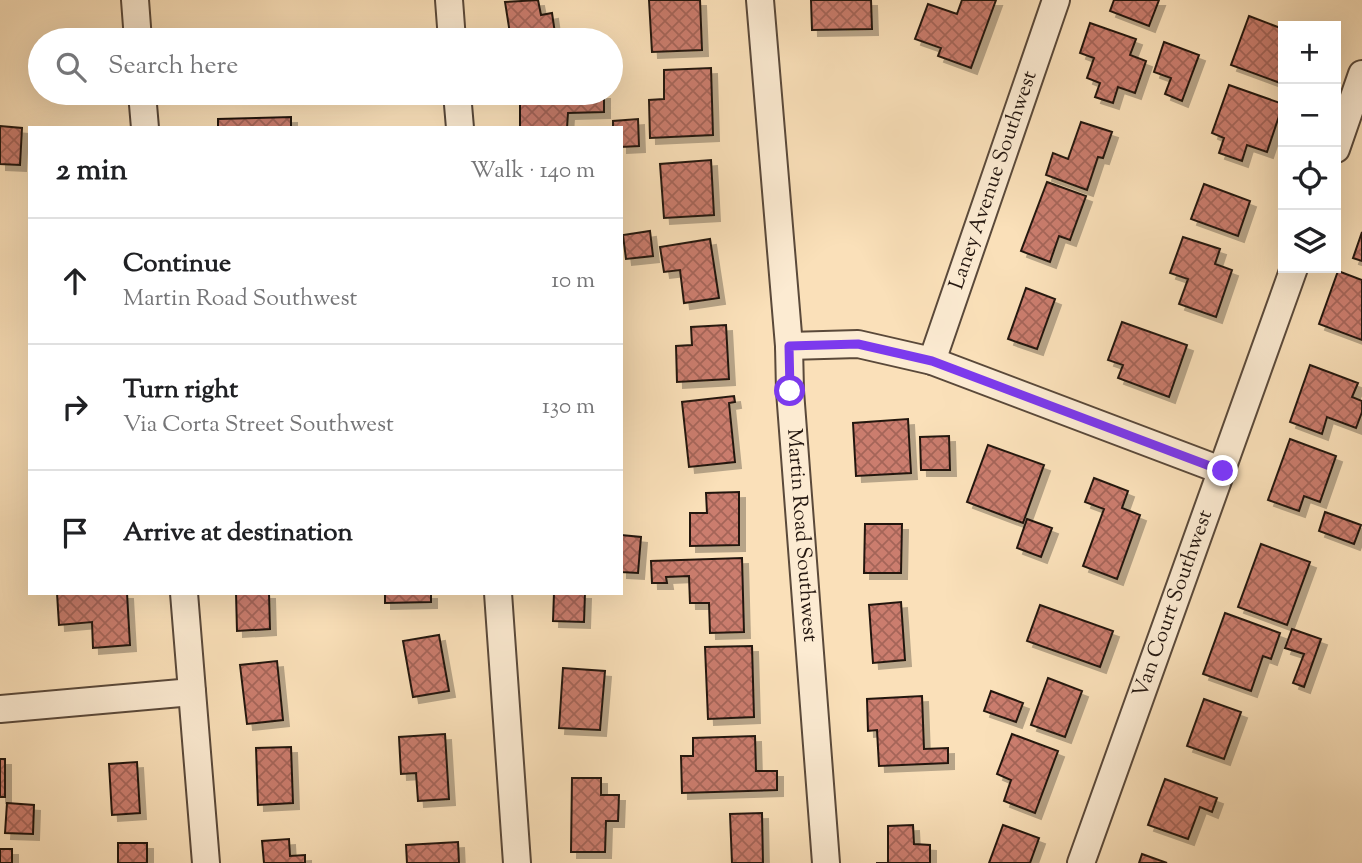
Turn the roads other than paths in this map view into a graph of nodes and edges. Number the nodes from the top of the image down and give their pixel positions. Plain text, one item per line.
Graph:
1 (135, 0) edge
2 (449, 0) edge
3 (760, 0) edge
4 (1056, 0) edge
5 (137, 28) edge
6 (451, 28) edge
7 (1362, 75) edge
8 (143, 105) edge
9 (458, 105) edge
10 (145, 126) edge
11 (460, 126) edge
12 (1337, 147) edge
13 (1292, 273) edge
14 (789, 346) junction
15 (932, 361) junction
16 (1223, 471) junction
17 (184, 595) edge
18 (498, 595) edge
19 (192, 692) junction
20 (0, 709) edge
21 (206, 863) edge
22 (517, 863) edge
23 (826, 863) edge
24 (1081, 863) edge

1 - 5 street
2 - 6 street
3 - 14 street, Martin Road Southwest
4 - 15 street, Laney Avenue Southwest
7 - 12 street
8 - 10 street
9 - 11 street
13 - 16 street, Van Court Southwest
14 - 15 street
14 - 23 street, Martin Road Southwest
15 - 16 street
16 - 24 street, Van Court Southwest
17 - 19 street
18 - 22 street
19 - 20 street
19 - 21 street

